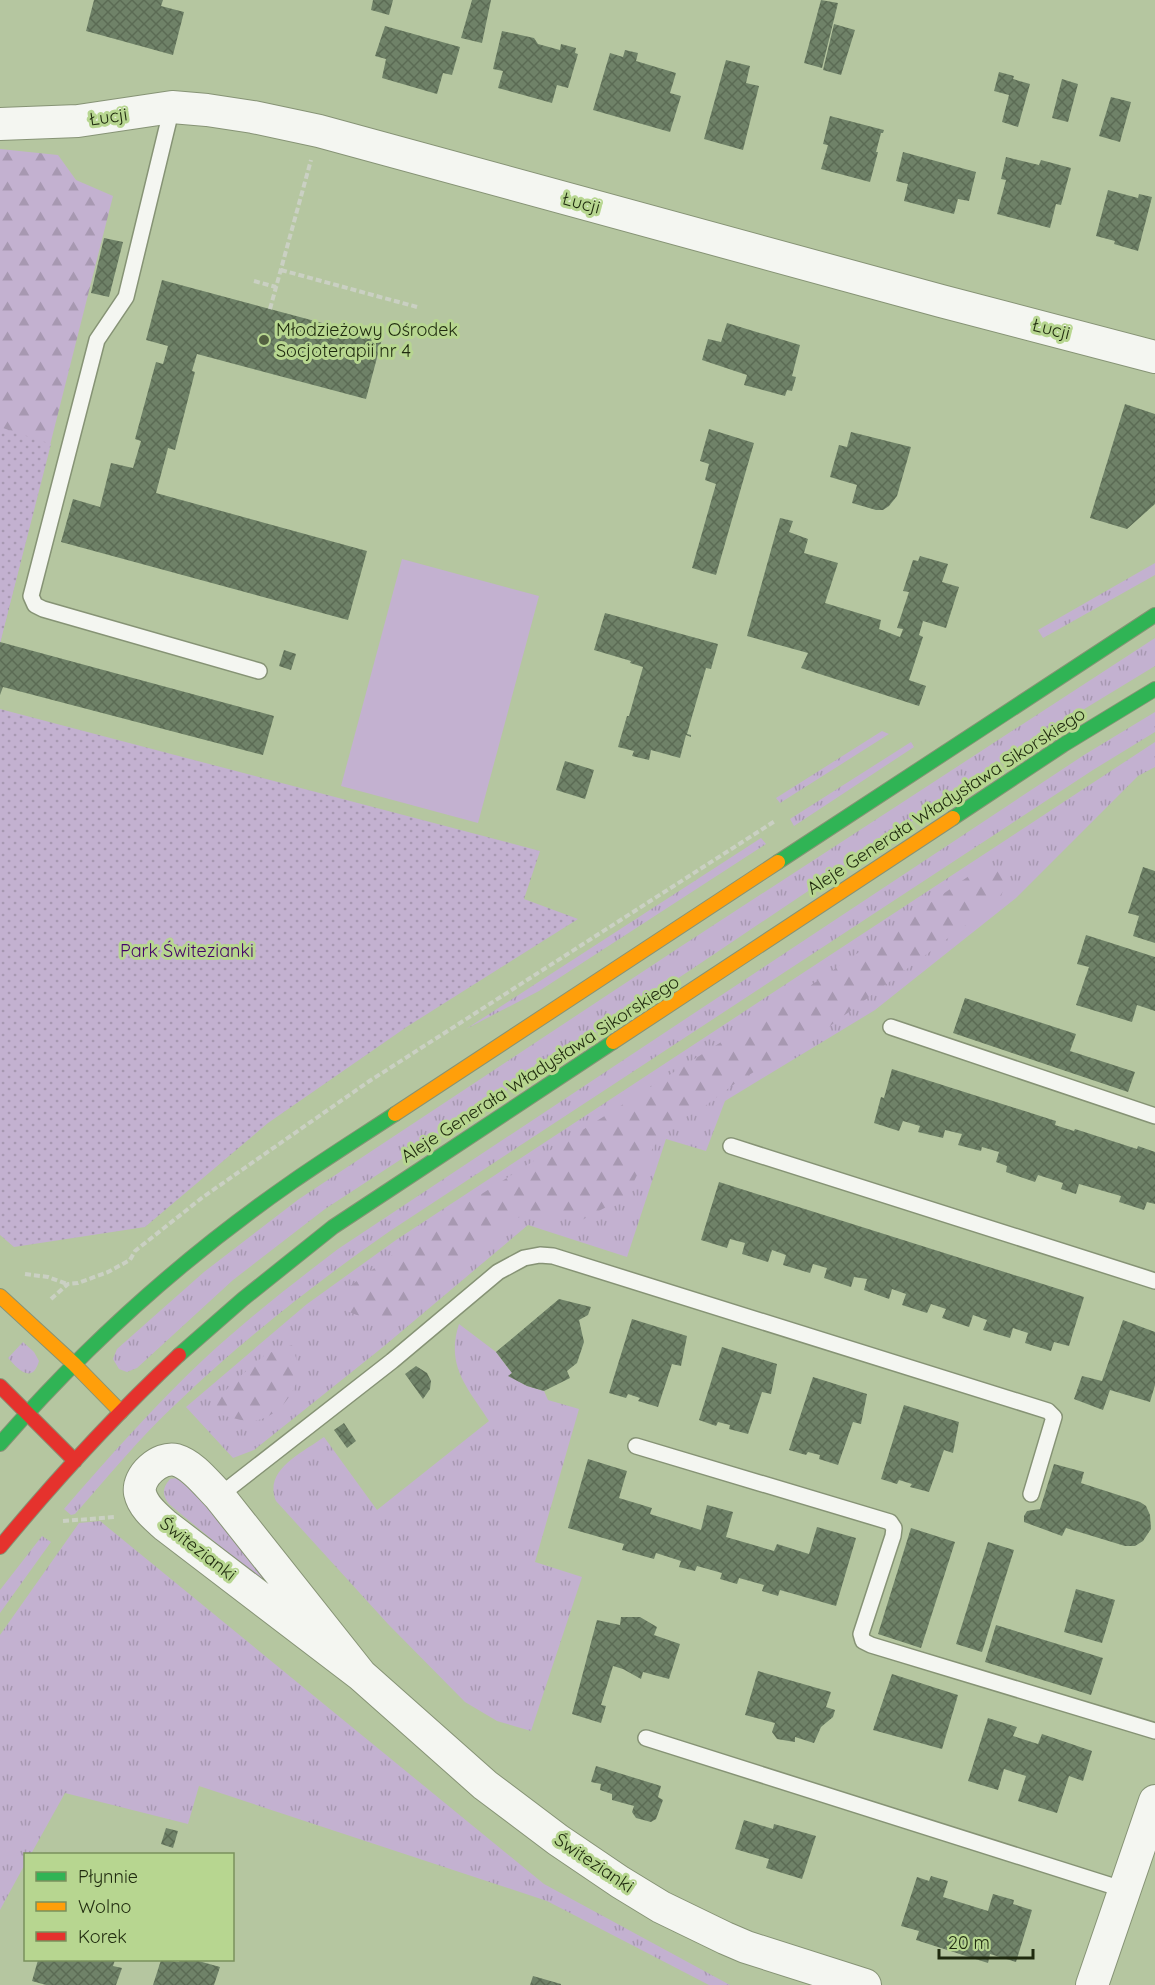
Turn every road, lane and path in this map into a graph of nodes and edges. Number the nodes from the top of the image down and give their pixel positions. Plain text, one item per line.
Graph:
1 (172, 108) junction
2 (0, 124) edge
3 (319, 131) junction
4 (281, 270) junction
5 (254, 281) dead end
6 (276, 287) junction
7 (417, 307) dead end
8 (270, 309) dead end
9 (1155, 357) edge
10 (1155, 615) edge
11 (259, 671) dead end
12 (1155, 689) edge
13 (783, 816) dead end
14 (891, 1027) dead end
15 (1155, 1116) edge
16 (731, 1146) dead end
17 (19, 1273) dead end
18 (1155, 1281) edge
19 (68, 1284) junction
20 (0, 1296) edge
21 (52, 1297) dead end
22 (74, 1364) junction
23 (0, 1386) edge
24 (121, 1412) junction
25 (26, 1414) junction
26 (0, 1444) edge
27 (636, 1446) dead end
28 (75, 1461) junction
29 (1030, 1494) dead end
30 (219, 1496) junction
31 (152, 1513) junction
32 (55, 1516) dead end
33 (0, 1547) edge
34 (361, 1675) junction
35 (1155, 1731) edge
36 (646, 1738) dead end
37 (1155, 1801) edge
38 (1125, 1890) junction
39 (865, 1985) edge
40 (1092, 1985) edge

1 - 2 street, Łucji
1 - 3 street, Łucji
1 - 11 lane
3 - 4 path
3 - 9 street, Łucji
4 - 6 path
4 - 7 path
5 - 6 path
6 - 8 path
10 - 22 main road
12 - 24 main road, Aleje Generała Władysława Sikorskiego
13 - 19 path
14 - 15 lane
16 - 18 lane
17 - 19 path
19 - 21 path
20 - 22 main road
22 - 24 main road
22 - 25 main road
23 - 25 main road
24 - 28 main road, Aleje Generała Władysława Sikorskiego
25 - 26 main road
25 - 28 main road
27 - 35 lane
28 - 33 main road, Aleje Generała Władysława Sikorskiego
29 - 30 lane
30 - 31 street, Świtezianki
30 - 34 street, Świtezianki
31 - 32 path
31 - 34 street, Świtezianki
34 - 39 street, Świtezianki
36 - 38 lane
37 - 38 street
38 - 40 street

